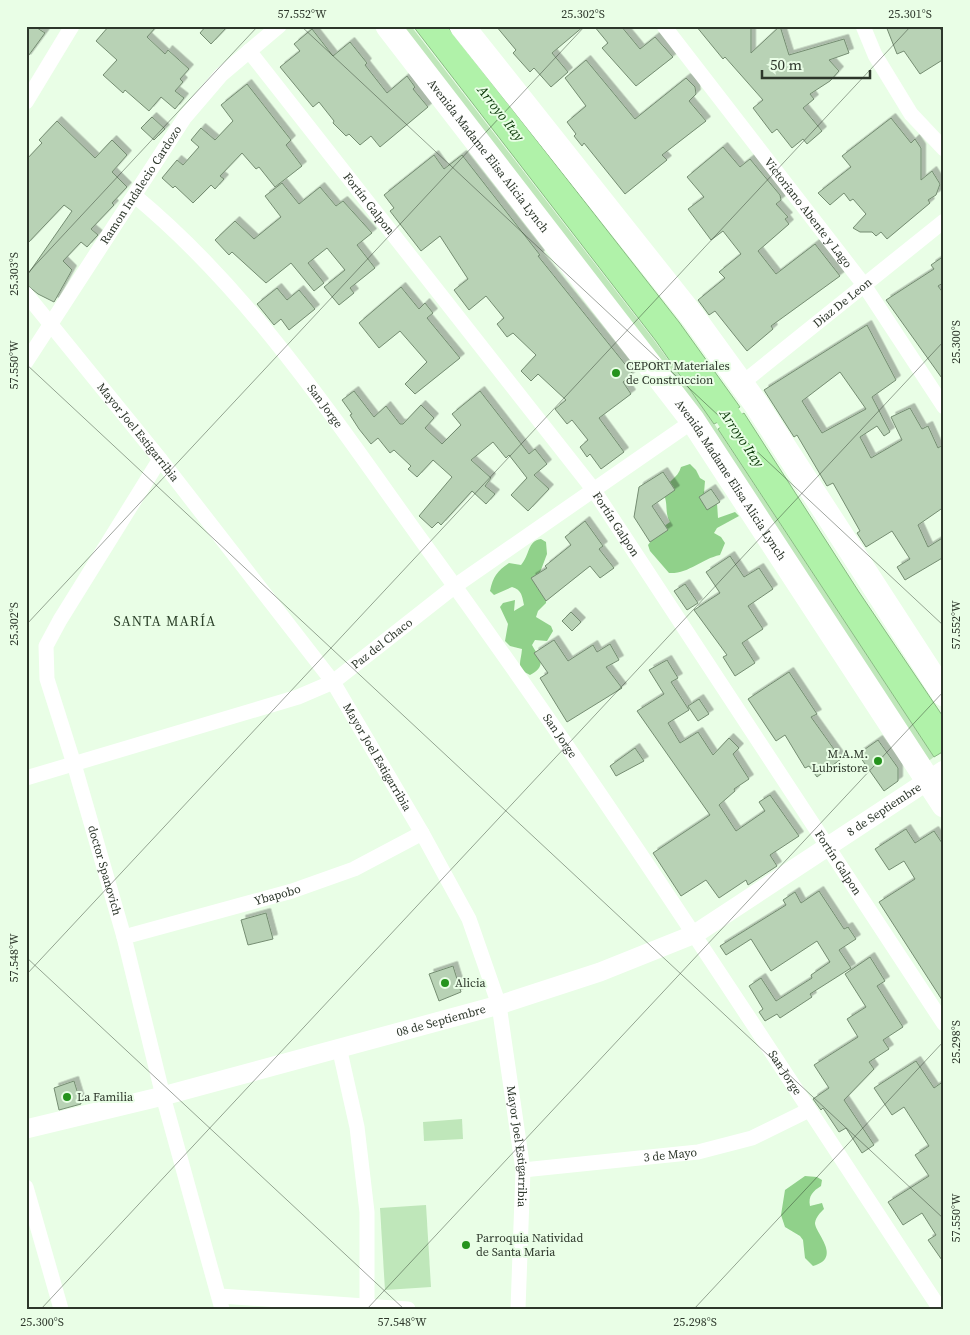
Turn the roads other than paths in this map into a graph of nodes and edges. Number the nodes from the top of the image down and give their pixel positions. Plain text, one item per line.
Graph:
1 (72, 26) edge
2 (279, 26) edge
3 (388, 26) edge
4 (462, 26) edge
5 (664, 26) edge
6 (863, 26) edge
7 (249, 50) junction
8 (26, 102) edge
9 (944, 149) edge
10 (136, 196) junction
11 (944, 221) edge
12 (864, 285) junction
13 (26, 294) edge
14 (51, 323) junction
15 (26, 362) edge
16 (741, 384) junction
17 (944, 407) edge
18 (694, 421) junction
19 (160, 459) junction
20 (593, 489) junction
21 (455, 586) junction
22 (333, 682) junction
23 (944, 694) edge
24 (74, 764) junction
25 (937, 774) edge
26 (26, 778) edge
27 (944, 805) edge
28 (422, 833) junction
29 (828, 846) junction
30 (695, 934) junction
31 (124, 937) junction
32 (500, 1005) junction
33 (944, 1024) edge
34 (339, 1047) junction
35 (162, 1096) junction
36 (809, 1110) junction
37 (26, 1129) edge
38 (523, 1170) junction
39 (26, 1187) edge
40 (221, 1302) edge
41 (367, 1306) junction
42 (61, 1309) edge
43 (408, 1309) edge
44 (518, 1309) edge
45 (940, 1309) edge

1 - 8 street
2 - 7 street, Ramon Indalecio Cardozo
3 - 18 highway, Avenida Madame Elisa Alicia Lynch
4 - 16 highway
5 - 12 street, Victoriano Abente y Lago
6 - 9 street
7 - 10 street, Ramon Indalecio Cardozo
7 - 20 street, Fortín Galpon
10 - 14 street, Ramon Indalecio Cardozo
10 - 21 street, San Jorge
11 - 12 street, Diaz De Leon
12 - 16 street, Diaz De Leon
12 - 17 street, Victoriano Abente y Lago
13 - 14 street, Mayor Joel Estigarribia
14 - 15 street, Ramon Indalecio Cardozo
14 - 19 street, Mayor Joel Estigarribia
16 - 23 highway
18 - 20 street, Paz del Chaco
18 - 25 highway, Avenida Madame Elisa Alicia Lynch
19 - 22 street, Mayor Joel Estigarribia
19 - 24 street, doctor Spanovich
20 - 21 street, Paz del Chaco
20 - 29 street, Fortín Galpon
21 - 22 street, Paz del Chaco
21 - 30 street, San Jorge
22 - 24 street, Paz del Chaco
22 - 28 street, Mayor Joel Estigarribia
24 - 26 street, Paz del Chaco
24 - 31 street, doctor Spanovich
25 - 27 highway, Avenida Madame Elisa Alicia Lynch
25 - 29 street, 8 de Septiembre
28 - 31 street, Ybapobo
28 - 32 street, Mayor Joel Estigarribia
29 - 30 street, 08 de Septiembre
29 - 33 street, Fortín Galpon
30 - 32 street, 08 de Septiembre
30 - 36 street, San Jorge
31 - 35 street, doctor Spanovich
32 - 34 street, 08 de Septiembre
32 - 38 street, Mayor Joel Estigarribia
34 - 35 street, 08 de Septiembre
34 - 41 street
35 - 37 street, 08 de Septiembre
35 - 40 street, doctor Spanovich
36 - 38 street, 3 de Mayo
36 - 45 street, San Jorge
38 - 44 street, Mayor Joel Estigarribia
39 - 42 street
40 - 41 street
41 - 43 street

